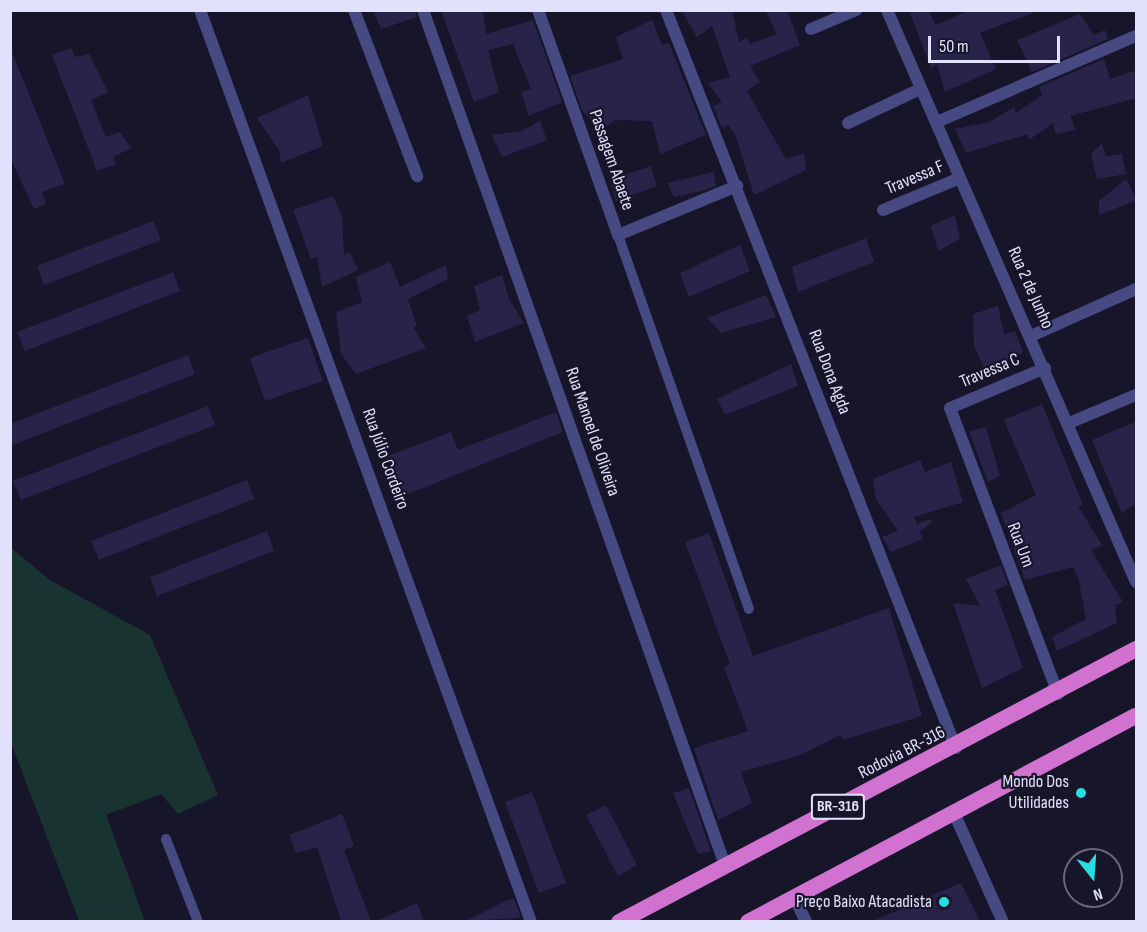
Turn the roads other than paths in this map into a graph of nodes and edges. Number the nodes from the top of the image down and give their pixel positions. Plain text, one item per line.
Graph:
1 (200, 10) edge
2 (354, 10) edge
3 (423, 10) edge
4 (538, 10) edge
5 (666, 10) edge
6 (856, 10) edge
7 (887, 10) edge
8 (811, 29) dead end
9 (1137, 36) edge
10 (921, 89) junction
11 (937, 122) junction
12 (848, 123) dead end
13 (417, 176) dead end
14 (960, 178) junction
15 (737, 186) junction
16 (884, 210) dead end
17 (618, 235) junction
18 (1137, 289) edge
19 (1031, 336) junction
20 (1045, 368) junction
21 (1137, 395) edge
22 (950, 408) joint
23 (1069, 423) junction
24 (1137, 582) edge
25 (749, 609) dead end
26 (1137, 650) edge
27 (1058, 694) junction
28 (1137, 716) edge
29 (956, 748) junction
30 (954, 813) junction
31 (166, 839) dead end
32 (725, 865) junction
33 (794, 897) junction
34 (198, 921) edge
35 (531, 921) edge
36 (619, 921) edge
37 (748, 921) edge
38 (806, 921) edge
39 (1003, 921) edge

1 - 35 street, Rua Júlio Cordeiro
2 - 13 street
3 - 32 street, Rua Manoel de Oliveira
4 - 17 street, Passagem Abaete
5 - 15 street, Rua Dona Agda
6 - 8 street
7 - 10 street, Rua 2 de Junho
9 - 11 street
10 - 11 street, Rua 2 de Junho
10 - 12 street
11 - 14 street, Rua 2 de Junho
14 - 16 street, Travessa F
14 - 19 street, Rua 2 de Junho
15 - 17 street, Passagem Abaete
15 - 29 street, Rua Dona Agda
17 - 25 lane
18 - 19 street
19 - 20 street, Rua 2 de Junho
20 - 22 street, Travessa C
20 - 23 street, Rua 2 de Junho
21 - 23 street
22 - 27 street, Rua Um
23 - 24 street, Rua 2 de Junho
26 - 27 highway, Rodovia BR-316 / BR-316
27 - 29 highway, Rodovia BR-316 / BR-316
28 - 30 highway
29 - 32 highway, Rodovia BR-316 / BR-316
30 - 33 highway
30 - 39 street
31 - 34 lane
32 - 36 highway, Rodovia BR-316 / BR-316
33 - 37 highway
33 - 38 street

